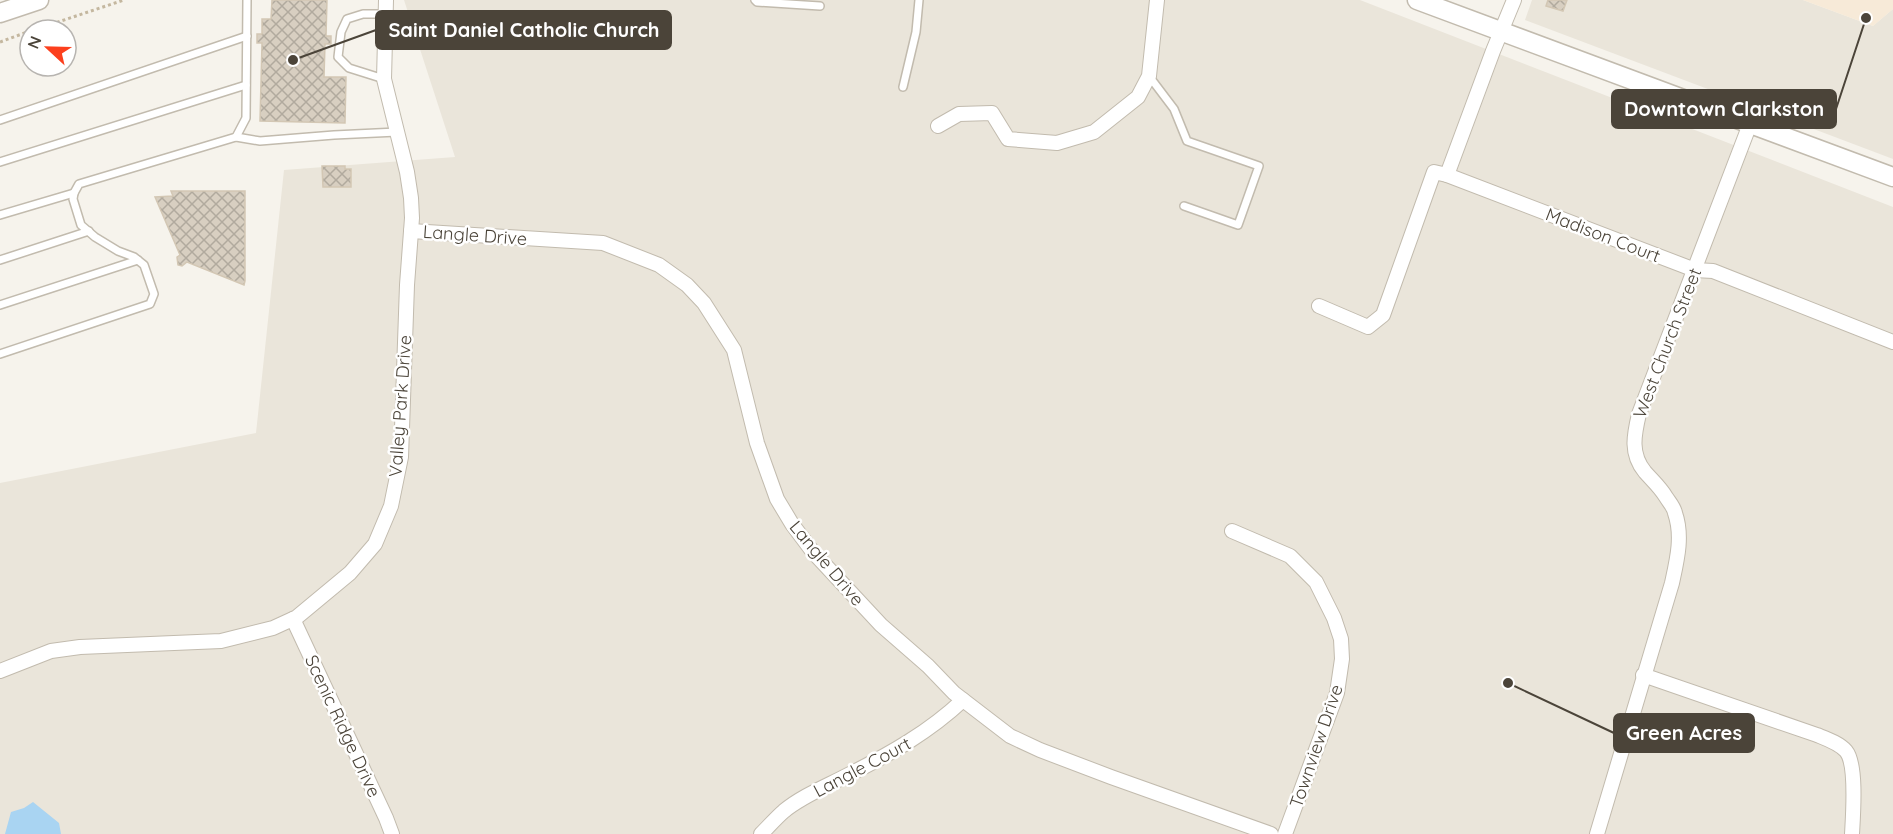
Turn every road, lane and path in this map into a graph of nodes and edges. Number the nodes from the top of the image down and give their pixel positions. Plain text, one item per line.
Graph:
1 (39, 0) edge
2 (124, 0) edge
3 (247, 0) edge
4 (386, 0) edge
5 (755, 0) edge
6 (919, 0) edge
7 (1157, 0) edge
8 (1416, 0) edge
9 (1514, 0) edge
10 (820, 6) dead end
11 (0, 13) edge
12 (385, 14) junction
13 (70, 18) edge
14 (1501, 33) junction
15 (18, 36) edge
16 (247, 36) junction
17 (0, 42) edge
18 (1149, 76) junction
19 (384, 79) junction
20 (246, 85) junction
21 (903, 87) dead end
22 (0, 120) edge
23 (1750, 124) junction
24 (938, 126) dead end
25 (397, 132) junction
26 (237, 137) junction
27 (0, 162) edge
28 (1447, 175) junction
29 (1893, 177) edge
30 (74, 193) junction
31 (1184, 206) dead end
32 (0, 215) edge
33 (89, 231) junction
34 (411, 231) junction
35 (0, 260) edge
36 (138, 260) junction
37 (1695, 270) junction
38 (0, 305) edge
39 (1319, 306) dead end
40 (1893, 342) edge
41 (0, 354) edge
42 (1232, 531) dead end
43 (293, 619) junction
44 (0, 672) edge
45 (1643, 675) junction
46 (963, 700) junction
47 (392, 834) edge
48 (761, 834) edge
49 (1271, 834) edge
50 (1285, 834) edge
51 (1597, 834) edge
52 (1852, 834) edge

1 - 11 street
2 - 13 path
3 - 16 lane
4 - 12 street, Valley Park Drive
5 - 10 lane
6 - 21 lane
7 - 18 street
8 - 14 street
9 - 14 street
12 - 19 street, Valley Park Drive
12 - 19 lane
14 - 23 street
14 - 28 street
15 - 17 path
16 - 20 lane
16 - 22 lane
18 - 24 street
18 - 31 lane
19 - 25 street, Valley Park Drive
20 - 26 lane
20 - 27 lane
23 - 29 street
23 - 37 street, West Church Street
25 - 26 lane
25 - 34 street, Valley Park Drive
26 - 30 lane
28 - 37 street, Madison Court
28 - 39 street
30 - 32 lane
30 - 33 lane
33 - 35 lane
33 - 36 lane
34 - 43 street, Valley Park Drive
34 - 46 street, Langle Drive
36 - 38 lane
36 - 41 lane
37 - 40 street, Madison Court
37 - 45 street, West Church Street
42 - 50 street, Townview Drive
43 - 44 street, Valley Park Drive
43 - 47 street, Scenic Ridge Drive
45 - 51 street, West Church Street
45 - 52 street
46 - 48 street, Langle Court
46 - 49 street, Langle Drive

